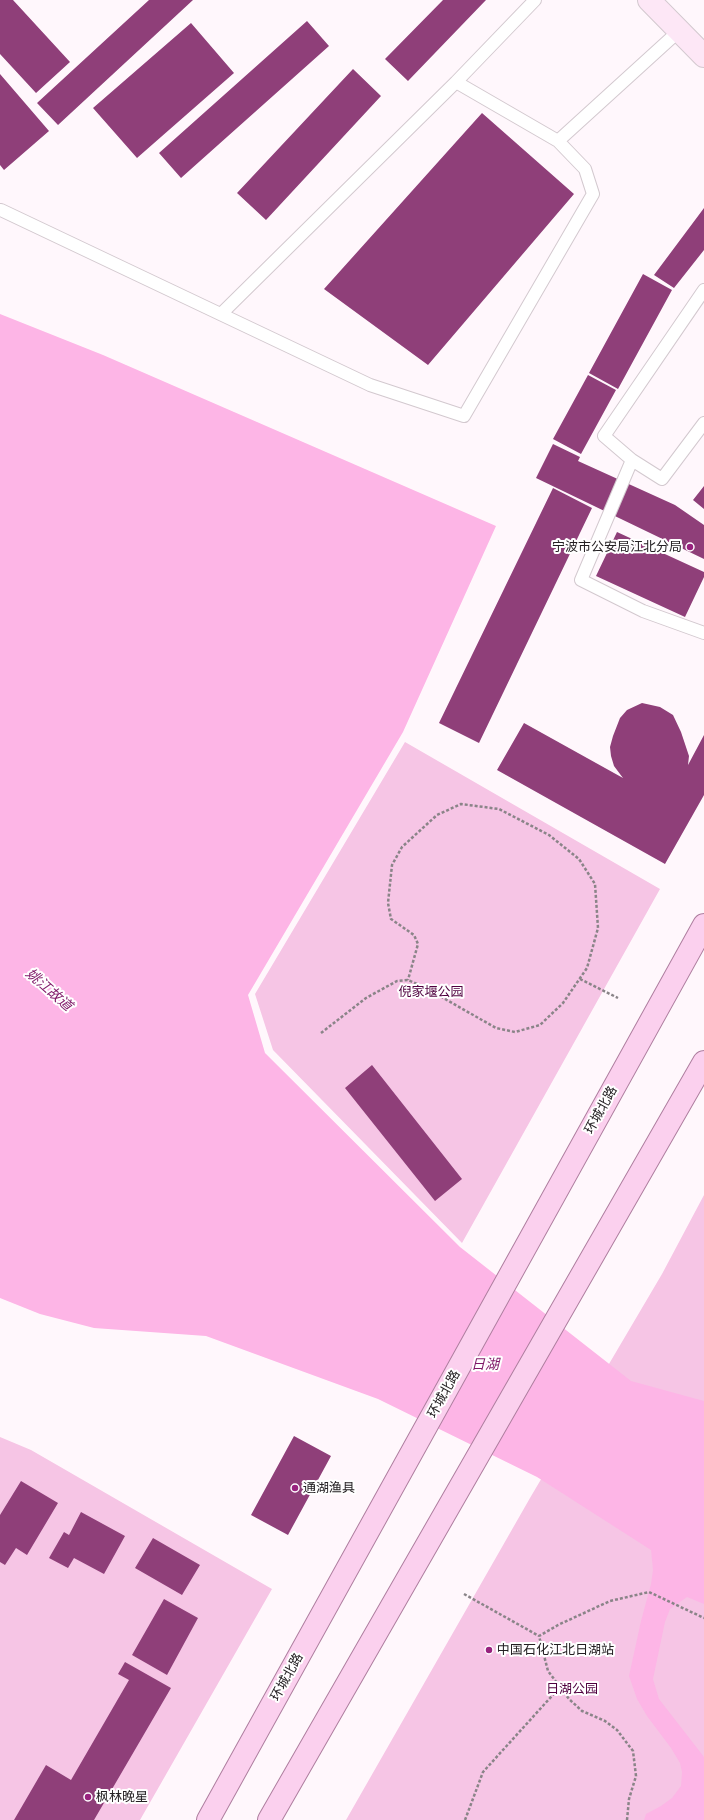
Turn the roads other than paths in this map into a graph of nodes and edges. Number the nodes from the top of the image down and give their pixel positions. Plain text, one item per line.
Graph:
1 (535, 0) edge
2 (649, 0) edge
3 (680, 30) junction
4 (704, 56) edge
5 (456, 82) junction
6 (558, 141) junction
7 (1, 210) dead end
8 (704, 290) edge
9 (221, 314) junction
10 (704, 423) edge
11 (632, 460) junction
12 (704, 633) edge
13 (704, 926) edge
14 (704, 1062) edge
15 (208, 1820) edge
16 (269, 1820) edge

1 - 5 lane
2 - 3 main road
3 - 4 main road
3 - 6 lane
5 - 6 lane
5 - 9 lane
6 - 9 lane
7 - 9 lane
8 - 11 lane
10 - 11 lane
11 - 12 lane
13 - 15 main road, 环城北路
14 - 16 main road

